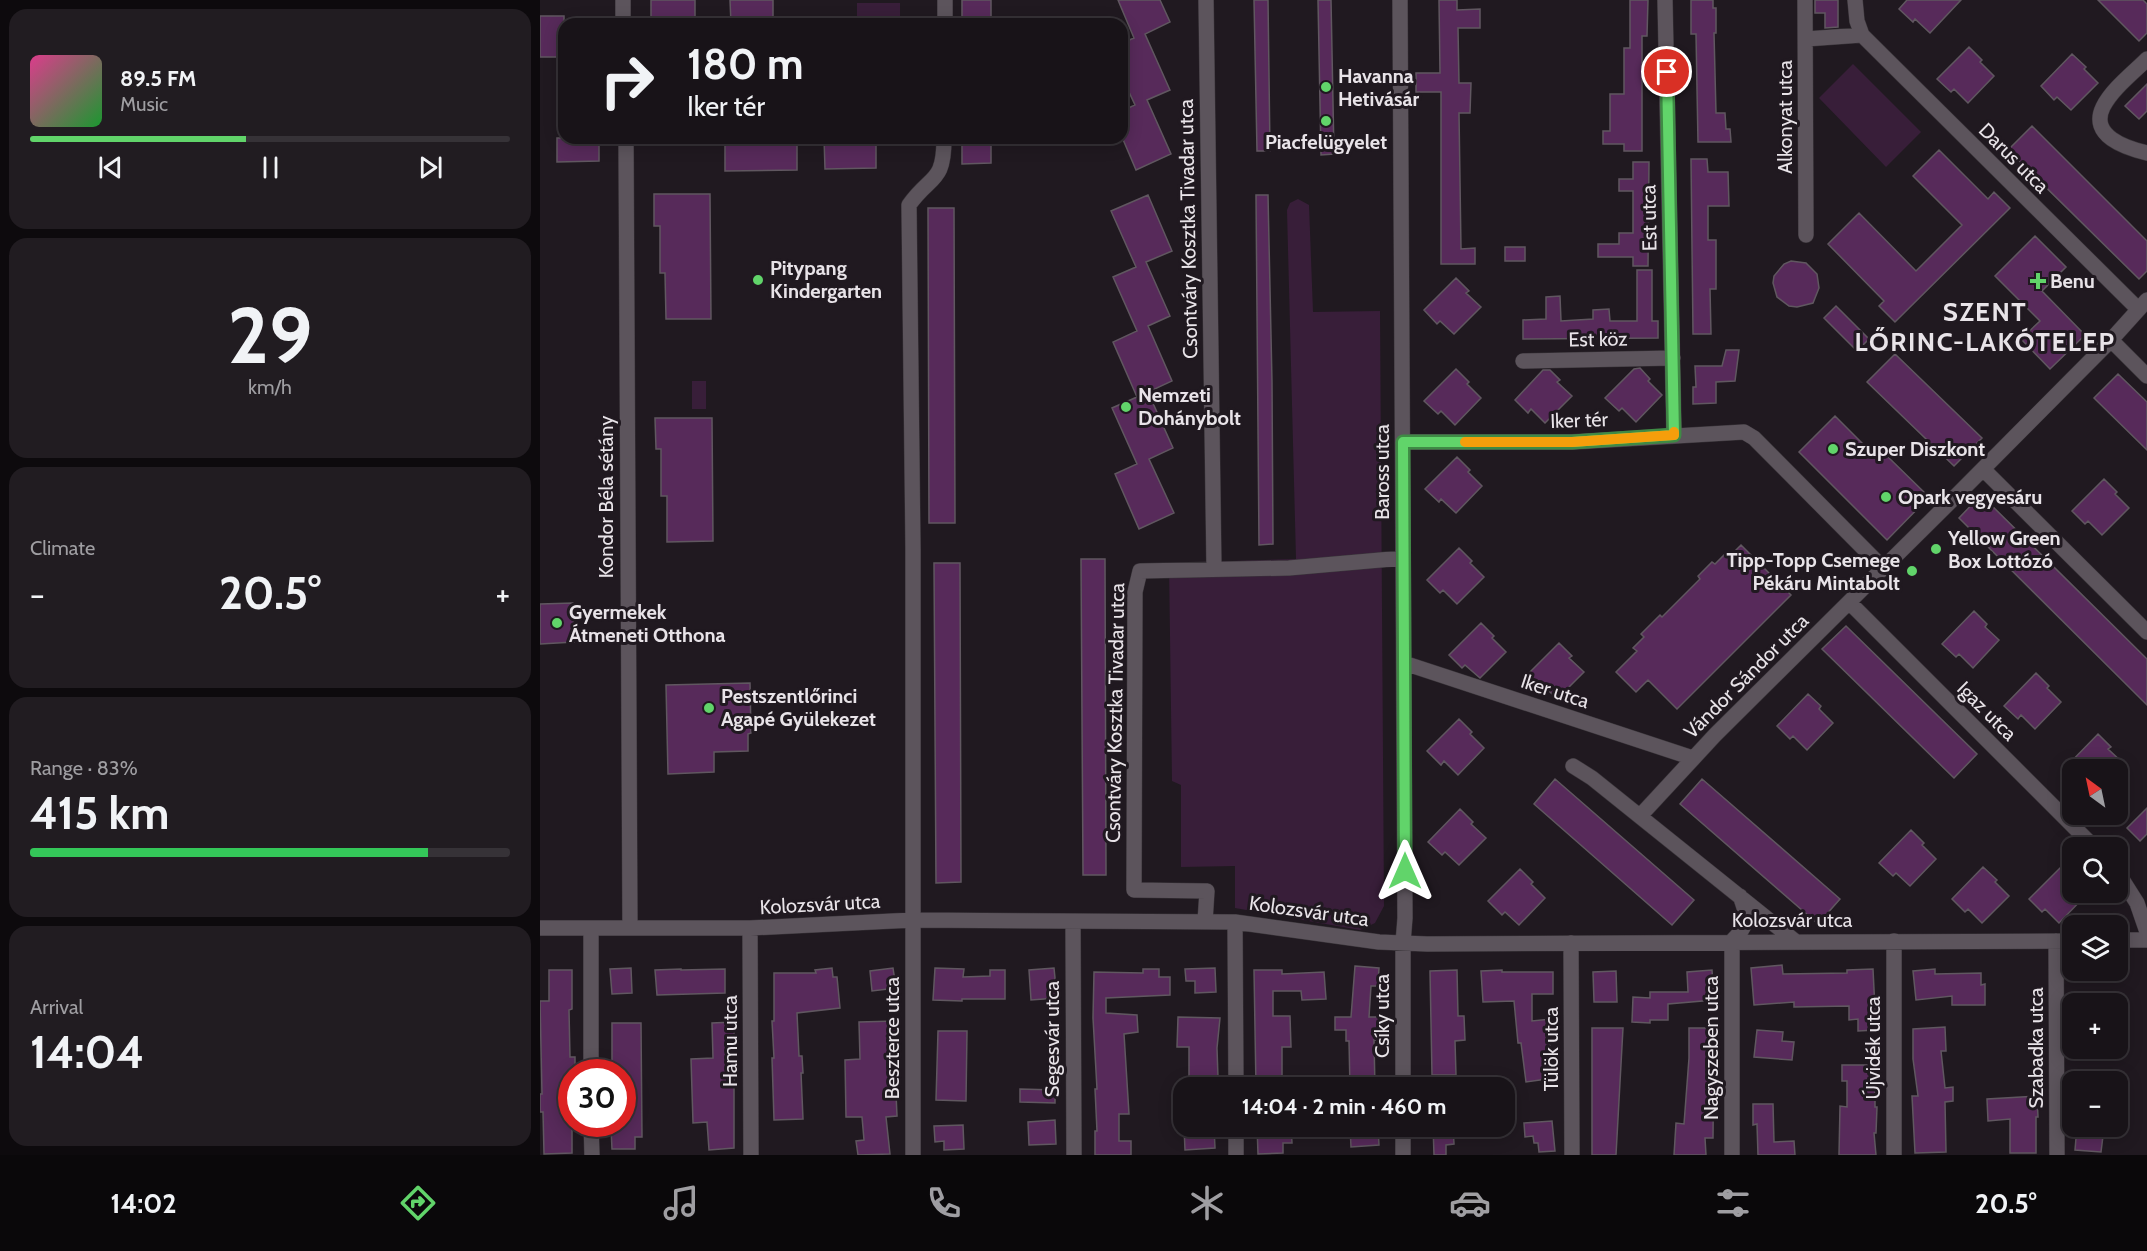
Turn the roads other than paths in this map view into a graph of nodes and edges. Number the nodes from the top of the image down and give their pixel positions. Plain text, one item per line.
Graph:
1 (622, 0) edge
2 (945, 0) edge
3 (1206, 0) edge
4 (1400, 0) edge
5 (1665, 0) edge
6 (1805, 0) edge
7 (1856, 0) edge
8 (623, 18) edge
9 (945, 18) edge
10 (1862, 35) junction
11 (1806, 39) junction
12 (2147, 59) edge
13 (626, 144) edge
14 (944, 144) edge
15 (2147, 153) edge
16 (1806, 235) dead end
17 (2142, 305) edge
18 (2111, 340) junction
19 (1673, 358) junction
20 (1523, 361) dead end
21 (2147, 376) edge
22 (1674, 435) junction
23 (1403, 442) junction
24 (1983, 469) junction
25 (1403, 558) junction
26 (1214, 569) junction
27 (1884, 569) junction
28 (1850, 603) junction
29 (2147, 632) edge
30 (1404, 663) junction
31 (1693, 758) junction
32 (1573, 766) dead end
33 (1640, 816) junction
34 (2084, 837) edge
35 (2128, 889) edge
36 (1740, 896) junction
37 (913, 920) junction
38 (1073, 922) junction
39 (1204, 922) junction
40 (1235, 922) junction
41 (540, 928) edge
42 (591, 928) junction
43 (630, 928) junction
44 (750, 928) junction
45 (2147, 932) edge
46 (2128, 940) edge
47 (2147, 940) edge
48 (1732, 941) junction
49 (1795, 941) junction
50 (1893, 941) junction
51 (2056, 941) junction
52 (2062, 941) edge
53 (1571, 943) junction
54 (1403, 944) junction
55 (591, 1059) edge
56 (1236, 1077) edge
57 (1403, 1077) edge
58 (591, 1137) edge
59 (1236, 1137) edge
60 (1403, 1137) edge
61 (592, 1155) edge
62 (751, 1155) edge
63 (913, 1155) edge
64 (1074, 1155) edge
65 (1236, 1155) edge
66 (1403, 1155) edge
67 (1572, 1155) edge
68 (1732, 1155) edge
69 (1894, 1155) edge
70 (2057, 1155) edge

1 - 8 street
2 - 9 street
3 - 26 street, Csontváry Kosztka Tivadar utca
4 - 23 street, Baross utca
5 - 19 street, Est utca
6 - 11 street, Alkonyat utca
7 - 10 street
10 - 11 street
10 - 17 street, Darus utca
11 - 16 street, Alkonyat utca
12 - 15 street
13 - 43 street, Kondor Béla sétány
14 - 37 street
17 - 18 street, Vándor Sándor utca
18 - 21 street
18 - 24 street, Vándor Sándor utca
19 - 20 street, Est köz
19 - 22 street, Est utca
22 - 23 street, Iker tér
22 - 27 street, Iker tér
23 - 25 street, Baross utca
24 - 27 street, Vándor Sándor utca
24 - 29 street
25 - 26 street
25 - 30 street, Baross utca
26 - 39 street, Csontváry Kosztka Tivadar utca
27 - 28 street, Vándor Sándor utca
28 - 31 street, Vándor Sándor utca
28 - 34 street, Igaz utca
30 - 31 street, Iker utca
30 - 54 street, Baross utca
31 - 33 street, Vándor Sándor utca
32 - 33 street
33 - 36 street
35 - 45 street
36 - 48 street
36 - 49 street
37 - 38 street, Kolozsvár utca
37 - 44 street, Kolozsvár utca
37 - 63 street, Beszterce utca
38 - 39 street, Kolozsvár utca
38 - 64 street, Segesvár utca
39 - 40 street, Kolozsvár utca
40 - 54 street, Kolozsvár utca
40 - 56 street
41 - 42 street, Kolozsvár utca
42 - 43 street, Kolozsvár utca
42 - 55 street
43 - 44 street, Kolozsvár utca
44 - 62 street, Hamu utca
46 - 47 street
48 - 49 street, Kolozsvár utca
48 - 53 street, Kolozsvár utca
48 - 68 street, Nagyszeben utca
49 - 50 street, Kolozsvár utca
50 - 51 street, Kolozsvár utca
50 - 69 street, Újvidék utca
51 - 52 street, Kolozsvár utca
51 - 70 street, Szabadka utca
53 - 54 street, Kolozsvár utca
53 - 67 street, Tülök utca
54 - 57 street, Csíky utca
58 - 61 street
59 - 65 street
60 - 66 street

